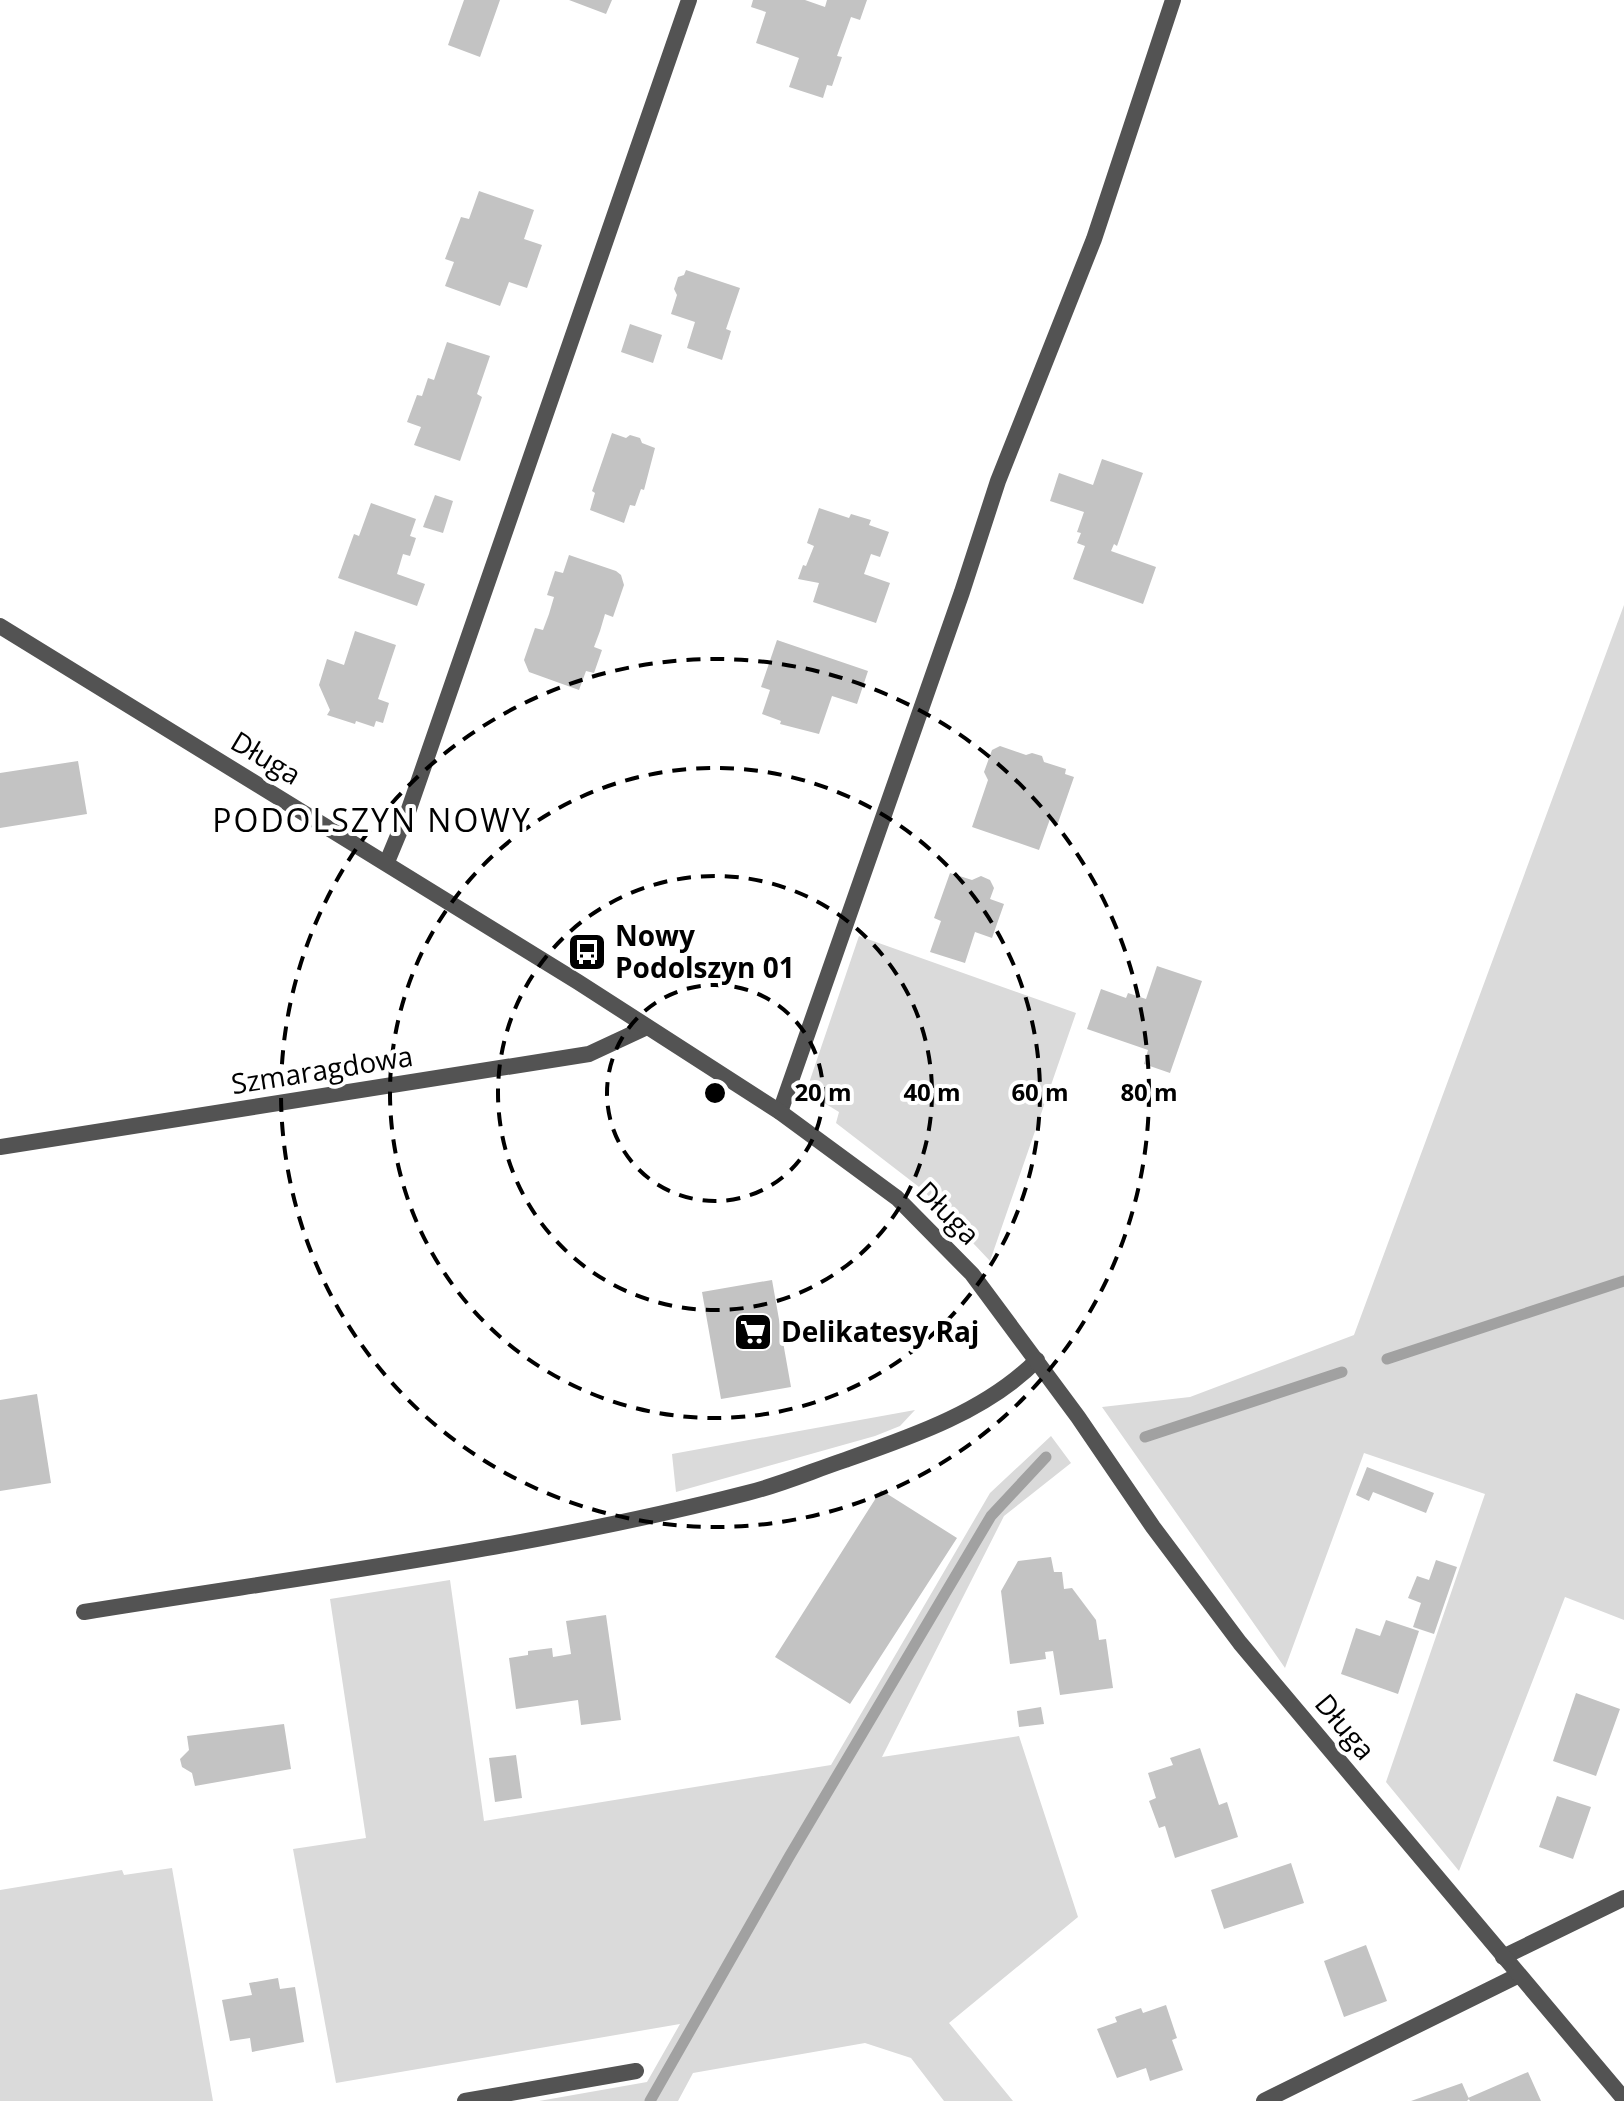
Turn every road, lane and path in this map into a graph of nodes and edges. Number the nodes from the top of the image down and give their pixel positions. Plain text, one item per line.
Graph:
1 (689, 0) edge
2 (1173, 0) edge
3 (0, 626) edge
4 (387, 862) junction
5 (647, 1027) junction
6 (780, 1112) junction
7 (0, 1147) edge
8 (1037, 1360) junction
9 (84, 1612) dead end
10 (1624, 1898) edge
11 (1503, 1957) junction
12 (1519, 1975) junction
13 (636, 2071) dead end
14 (1624, 2099) edge
15 (465, 2101) edge
16 (1264, 2101) edge

1 - 4 street
2 - 6 street
3 - 4 street, Długa
4 - 5 street, Długa
5 - 6 street, Długa
5 - 7 street, Szmaragdowa
6 - 8 street, Długa
8 - 9 street
8 - 11 street, Długa
10 - 11 street
11 - 12 street, Długa
12 - 14 street, Długa
12 - 16 street
13 - 15 street

